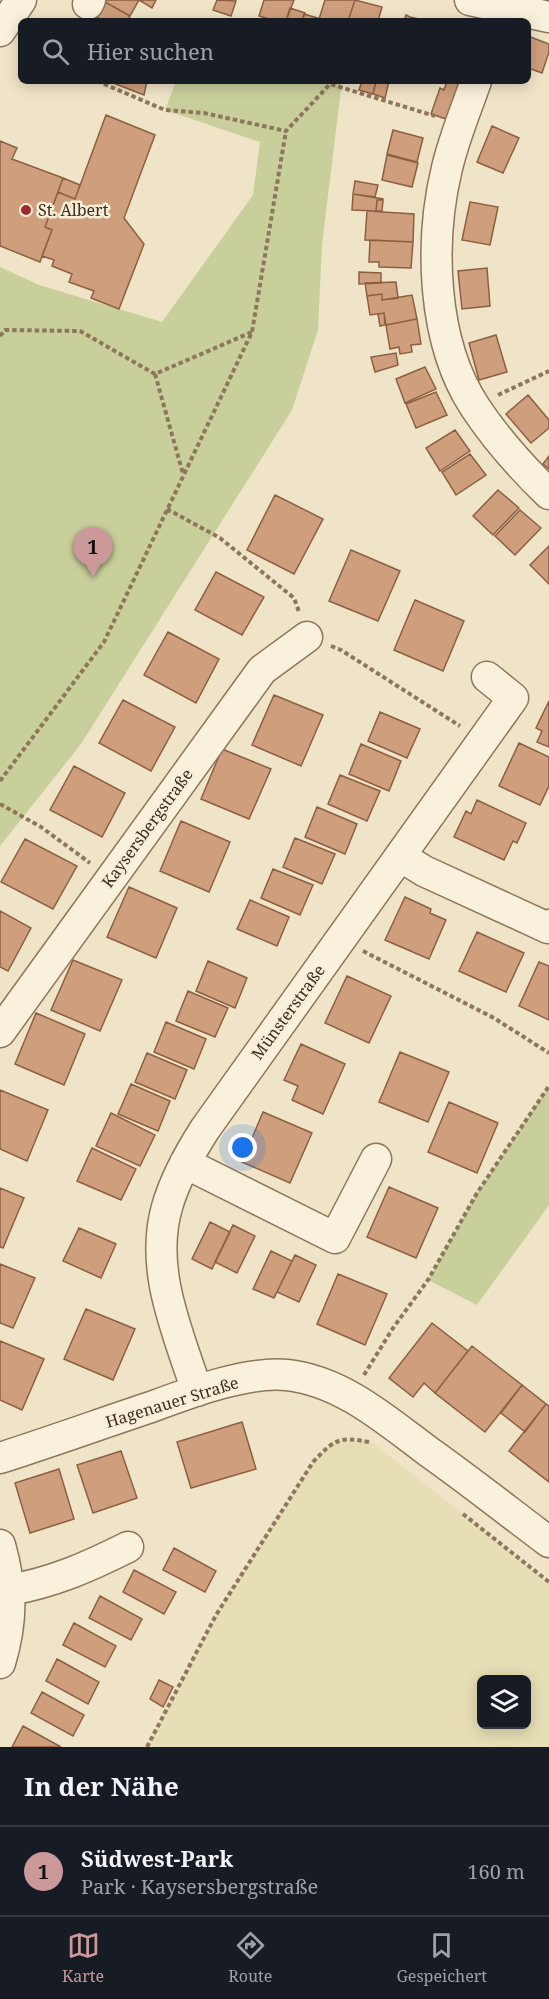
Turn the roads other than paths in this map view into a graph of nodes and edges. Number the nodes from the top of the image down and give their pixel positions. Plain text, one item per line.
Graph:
1 (21, 0) edge
2 (470, 0) edge
3 (502, 15) edge
4 (549, 17) edge
5 (0, 31) edge
6 (475, 84) edge
7 (549, 494) edge
8 (307, 637) road end
9 (487, 677) dead end
10 (400, 855) junction
11 (549, 925) edge
12 (0, 1032) edge
13 (376, 1159) dead end
14 (185, 1163) junction
15 (197, 1391) junction
16 (0, 1458) edge
17 (549, 1542) edge
18 (0, 1545) edge
19 (128, 1548) dead end
20 (10, 1590) junction
21 (0, 1663) edge

1 - 5 street
2 - 3 street
3 - 4 street
6 - 7 street
8 - 12 street, Kaysersbergstraße
9 - 10 street, Münsterstraße
10 - 11 street
10 - 14 street, Münsterstraße
13 - 14 street
14 - 15 street, Münsterstraße
15 - 16 street, Hagenauer Straße
15 - 17 street, Hagenauer Straße
18 - 20 street
19 - 20 street
20 - 21 street

